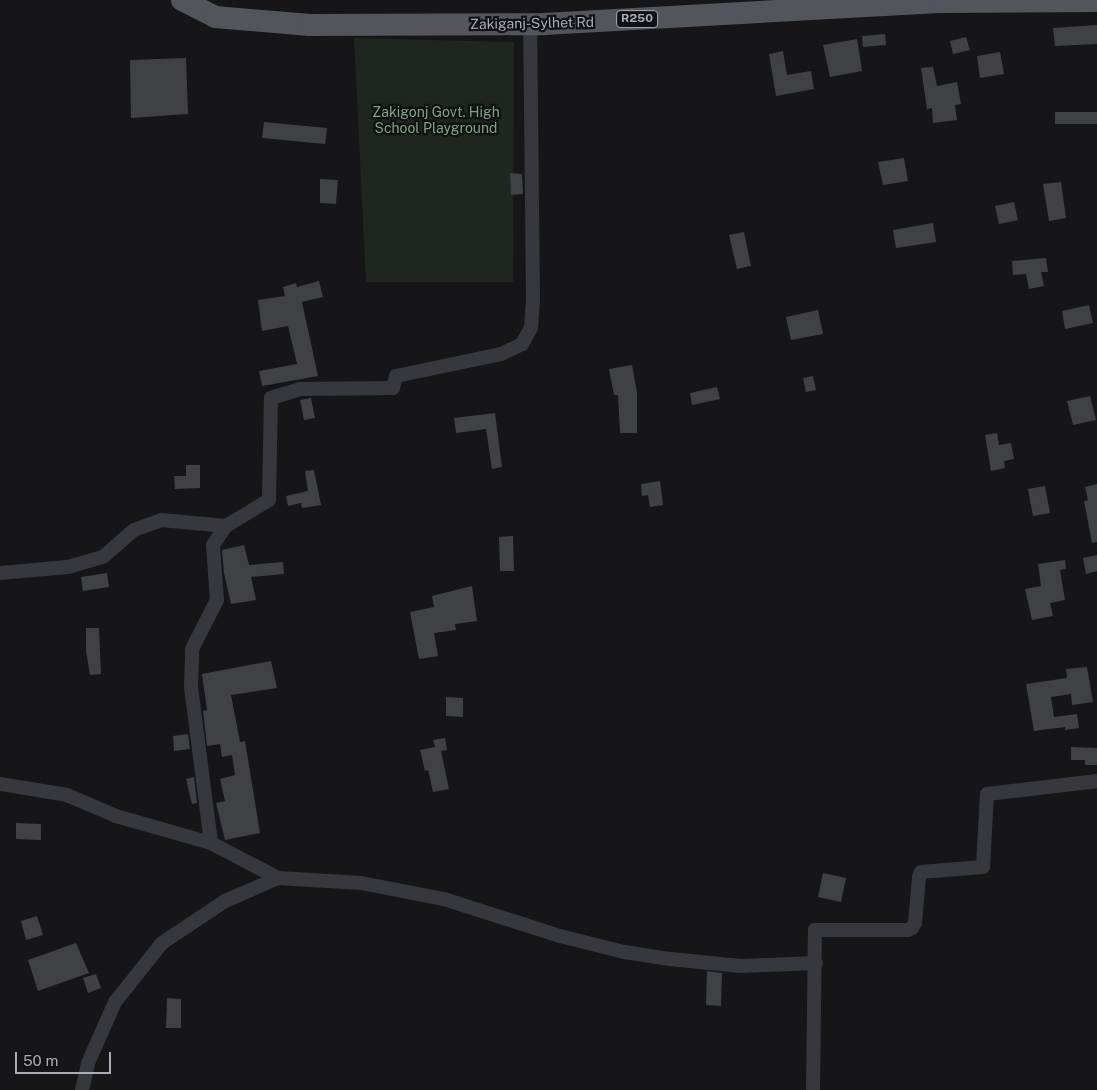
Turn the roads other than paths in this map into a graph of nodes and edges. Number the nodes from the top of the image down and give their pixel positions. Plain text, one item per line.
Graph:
1 (1097, 1) edge
2 (194, 4) edge
3 (530, 24) junction
4 (226, 526) junction
5 (0, 573) edge
6 (1097, 781) edge
7 (0, 784) edge
8 (211, 843) junction
9 (278, 878) junction
10 (816, 963) junction
11 (82, 1090) edge
12 (813, 1090) edge

1 - 3 main road, Zakiganj-Sylhet Rd / R250
2 - 3 main road, Zakiganj-Sylhet Rd / R250
3 - 4 street
4 - 5 street
4 - 8 street
6 - 10 street
7 - 8 street
8 - 9 street
9 - 10 street
9 - 11 street
10 - 12 street

